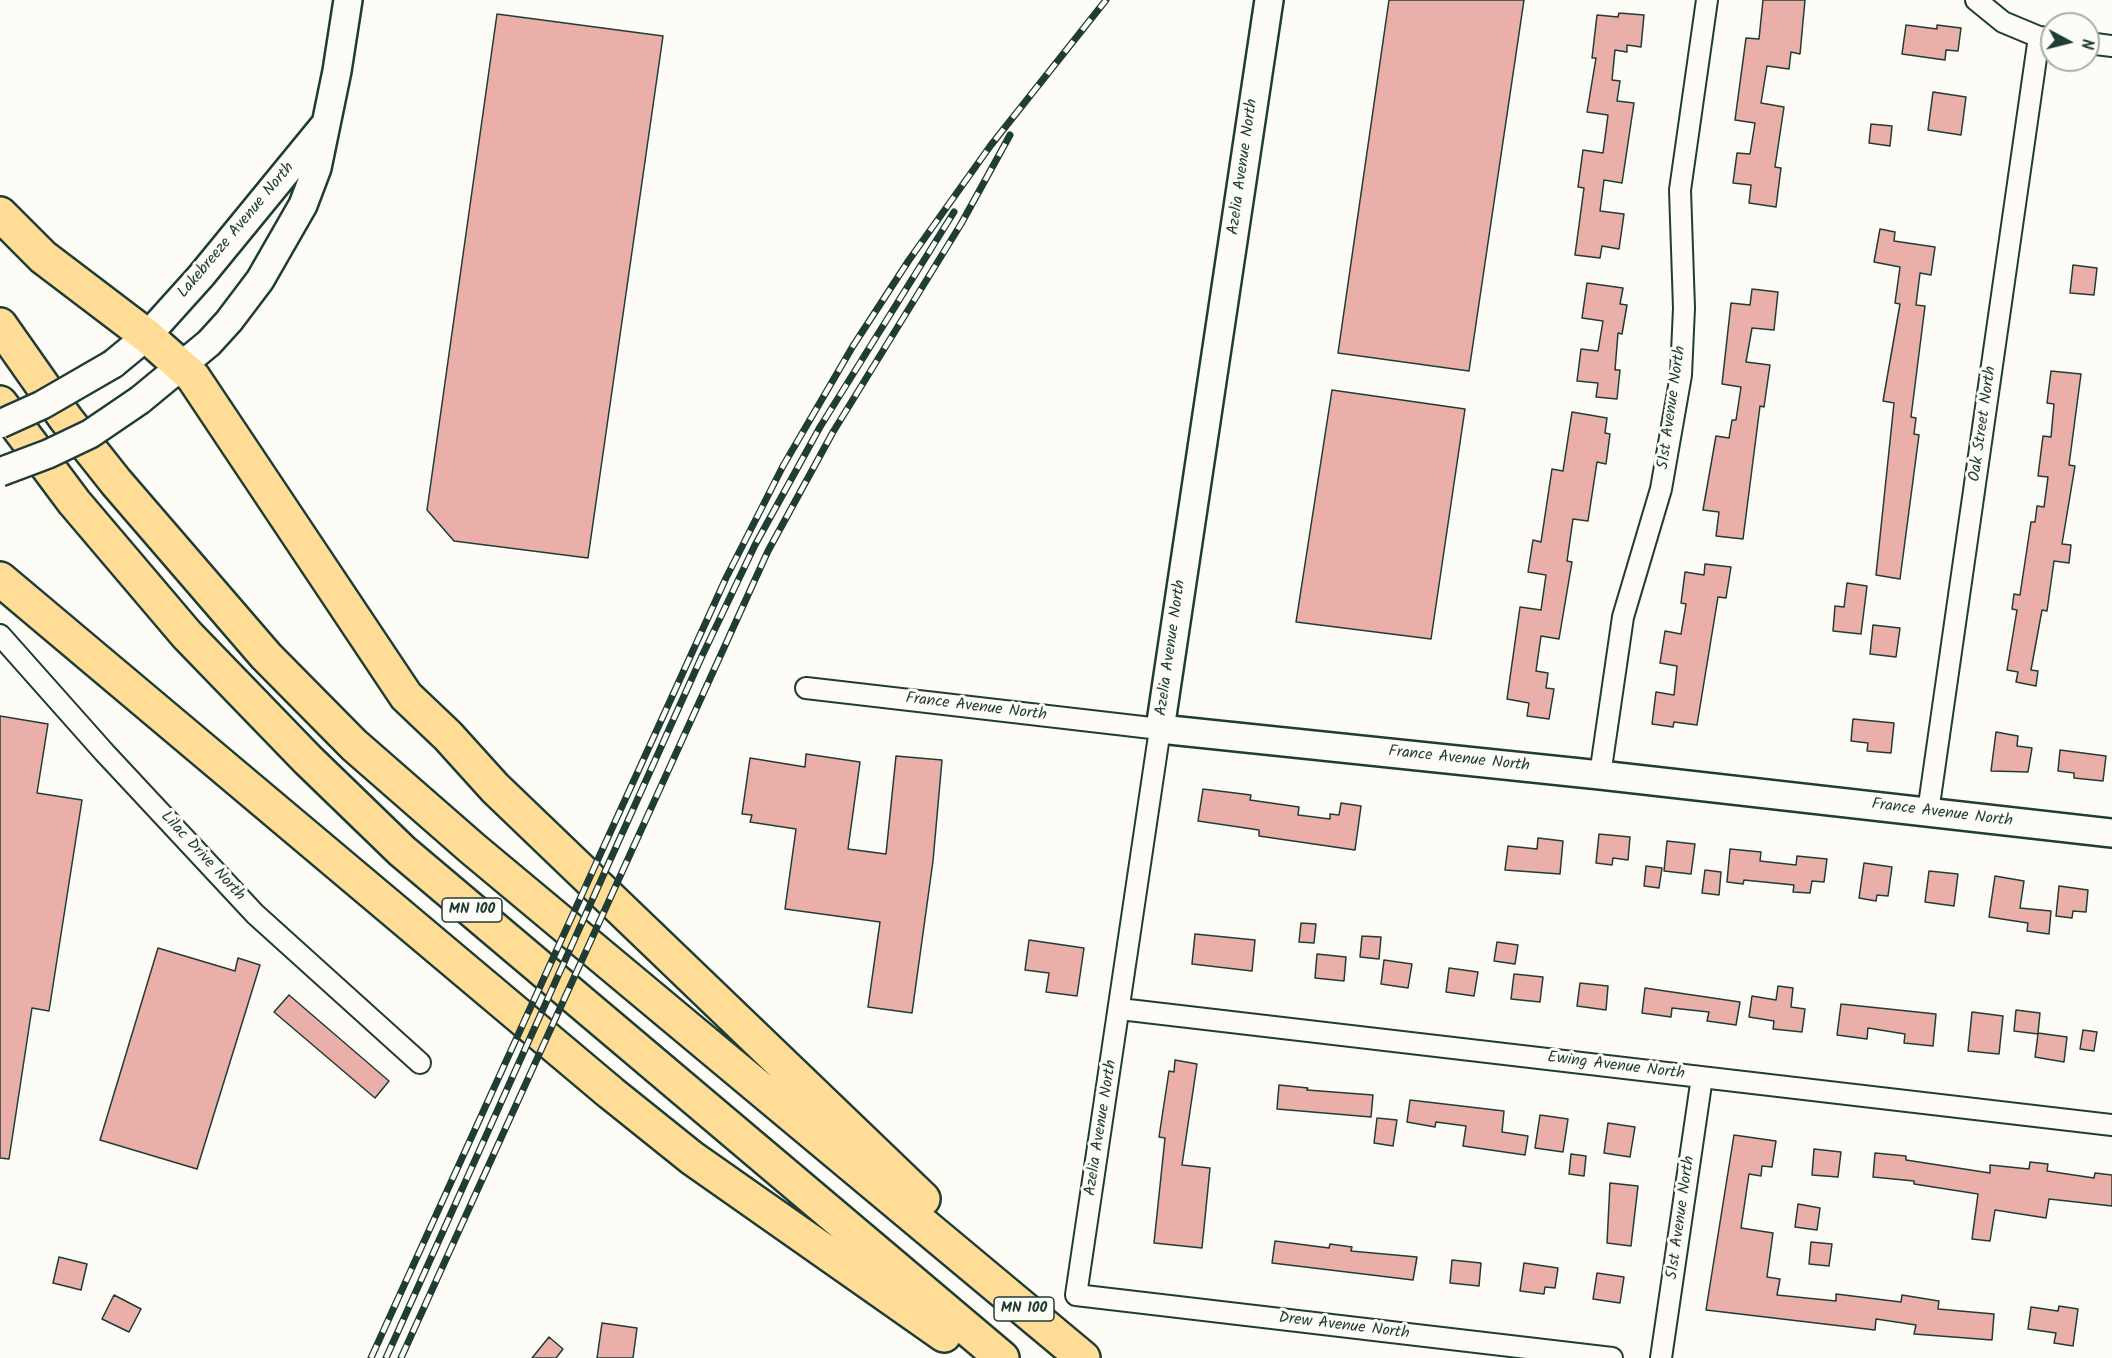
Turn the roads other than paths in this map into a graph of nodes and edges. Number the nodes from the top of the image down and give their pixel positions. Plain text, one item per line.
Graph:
1 (348, 0) edge
2 (1269, 0) edge
3 (1707, 0) edge
4 (1976, 0) edge
5 (2040, 35) edge
6 (2040, 70) edge
7 (326, 124) junction
8 (0, 214) edge
9 (0, 326) edge
10 (147, 336) junction
11 (182, 366) junction
12 (0, 403) edge
13 (0, 424) edge
14 (0, 472) edge
15 (0, 579) edge
16 (0, 635) edge
17 (806, 688) dead end
18 (1160, 729) junction
19 (1600, 775) junction
20 (1928, 812) junction
21 (2112, 833) edge
22 (1120, 1009) junction
23 (420, 1063) dead end
24 (1702, 1077) junction
25 (2112, 1125) edge
26 (966, 1260) junction
27 (1076, 1295) joint
28 (977, 1358) edge
29 (1002, 1358) edge
30 (1083, 1358) edge
31 (1612, 1358) edge
32 (1661, 1358) edge

1 - 7 street, Lakebreeze Avenue North
2 - 18 street, Azelia Avenue North
3 - 19 street, 51st Avenue North
4 - 5 street
6 - 20 street, Oak Street North
7 - 10 street, Lakebreeze Avenue North
7 - 11 street, Lakebreeze Avenue North
8 - 10 highway
9 - 26 highway, MN 100
10 - 11 highway
10 - 13 street, bridge
11 - 14 street, Lakebreeze Avenue North, bridge
11 - 26 highway
12 - 29 highway, MN 100
15 - 28 highway
16 - 23 street, Lilac Drive North
17 - 18 street, France Avenue North
18 - 19 street, France Avenue North
18 - 22 street, Azelia Avenue North
19 - 20 street, France Avenue North
20 - 21 street, France Avenue North
22 - 24 street, Ewing Avenue North
22 - 27 street, Azelia Avenue North
24 - 25 street, Ewing Avenue North
24 - 32 street, 51st Avenue North
26 - 30 highway, MN 100
27 - 31 street, Drew Avenue North

